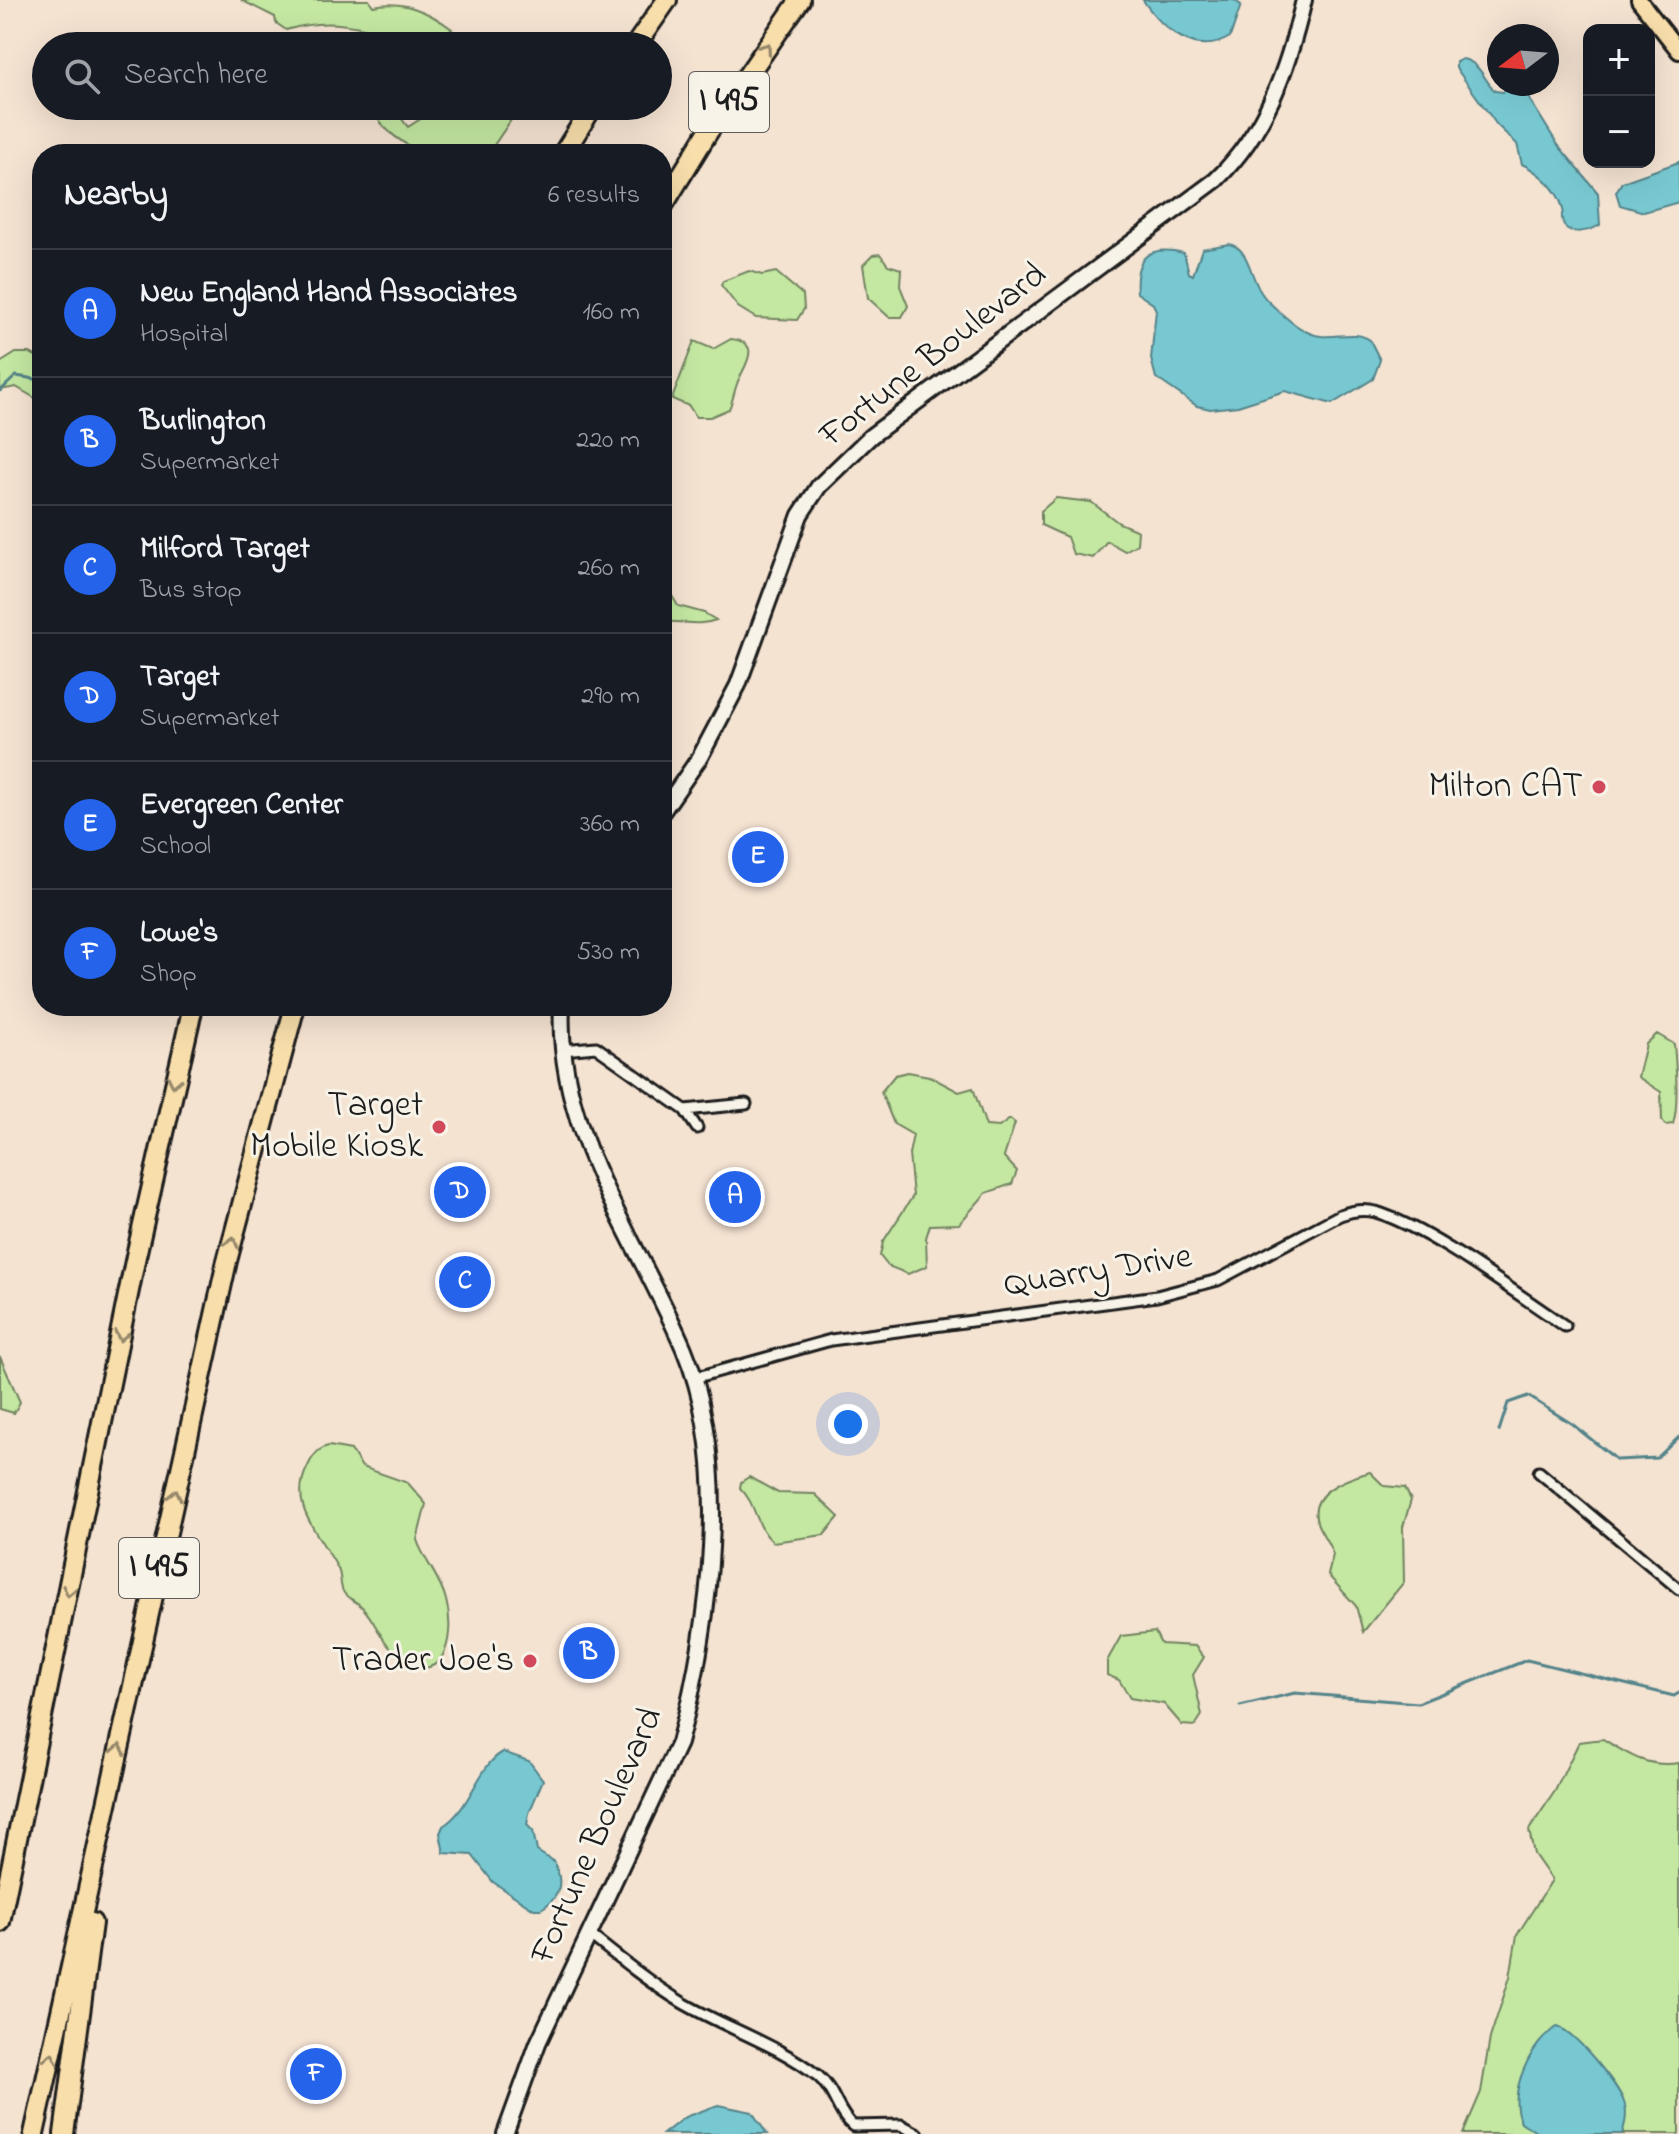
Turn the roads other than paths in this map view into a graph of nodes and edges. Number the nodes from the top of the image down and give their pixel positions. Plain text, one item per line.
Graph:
1 (667, 0) edge
2 (800, 0) edge
3 (1304, 0) edge
4 (1639, 0) edge
5 (645, 32) edge
6 (1679, 51) edge
7 (584, 120) edge
8 (569, 144) edge
9 (672, 191) edge
10 (672, 798) edge
11 (191, 1016) edge
12 (292, 1016) edge
13 (562, 1016) edge
14 (562, 1050) junction
15 (746, 1104) dead end
16 (685, 1110) junction
17 (697, 1128) dead end
18 (1565, 1326) dead end
19 (694, 1378) junction
20 (1539, 1472) dead end
21 (1679, 1589) edge
22 (111, 1786) junction
23 (0, 1922) edge
24 (589, 1934) junction
25 (34, 2134) edge
26 (64, 2134) edge
27 (505, 2134) edge
28 (918, 2134) edge

1 - 5 highway
9 -> 2 highway, I 495
3 - 10 main road, Fortune Boulevard
4 - 6 main road
7 - 8 highway
11 -> 23 highway, I 495
22 -> 12 highway, I 495
13 - 14 main road, Fortune Boulevard
14 - 16 street
14 - 19 main road, Fortune Boulevard
15 - 16 street
16 - 17 street
18 - 19 street, Quarry Drive
19 - 24 main road, Fortune Boulevard
20 - 21 street
25 -> 22 highway, I 495
22 - 26 highway
24 - 27 main road, Fortune Boulevard
24 - 28 street

